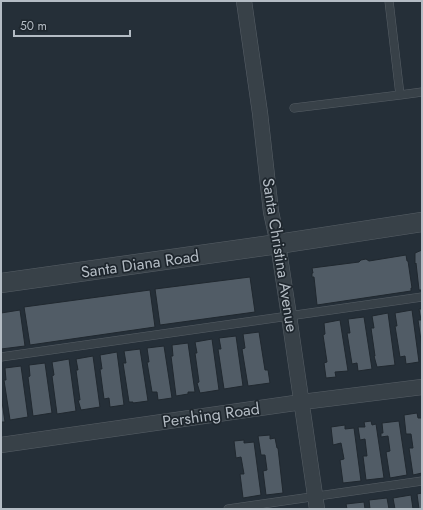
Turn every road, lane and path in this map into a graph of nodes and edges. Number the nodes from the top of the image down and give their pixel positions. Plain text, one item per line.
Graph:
1 (244, 1) edge
2 (390, 1) edge
3 (422, 92) edge
4 (400, 95) junction
5 (294, 108) dead end
6 (422, 222) edge
7 (278, 244) junction
8 (1, 284) edge
9 (422, 297) edge
10 (290, 316) junction
11 (1, 357) edge
12 (422, 387) edge
13 (302, 402) junction
14 (1, 445) edge
15 (422, 482) edge
16 (317, 503) edge
17 (228, 509) edge

1 - 7 street, Santa Christina Avenue
2 - 4 lane
3 - 4 lane
4 - 5 lane
6 - 7 street, Santa Diana Road
7 - 8 street, Santa Diana Road
7 - 10 street, Santa Christina Avenue
9 - 10 lane
10 - 11 lane
10 - 13 street, Santa Christina Avenue
12 - 13 street, Pershing Road
13 - 14 street, Pershing Road
13 - 16 street, Santa Christina Avenue
15 - 16 lane
16 - 17 lane

